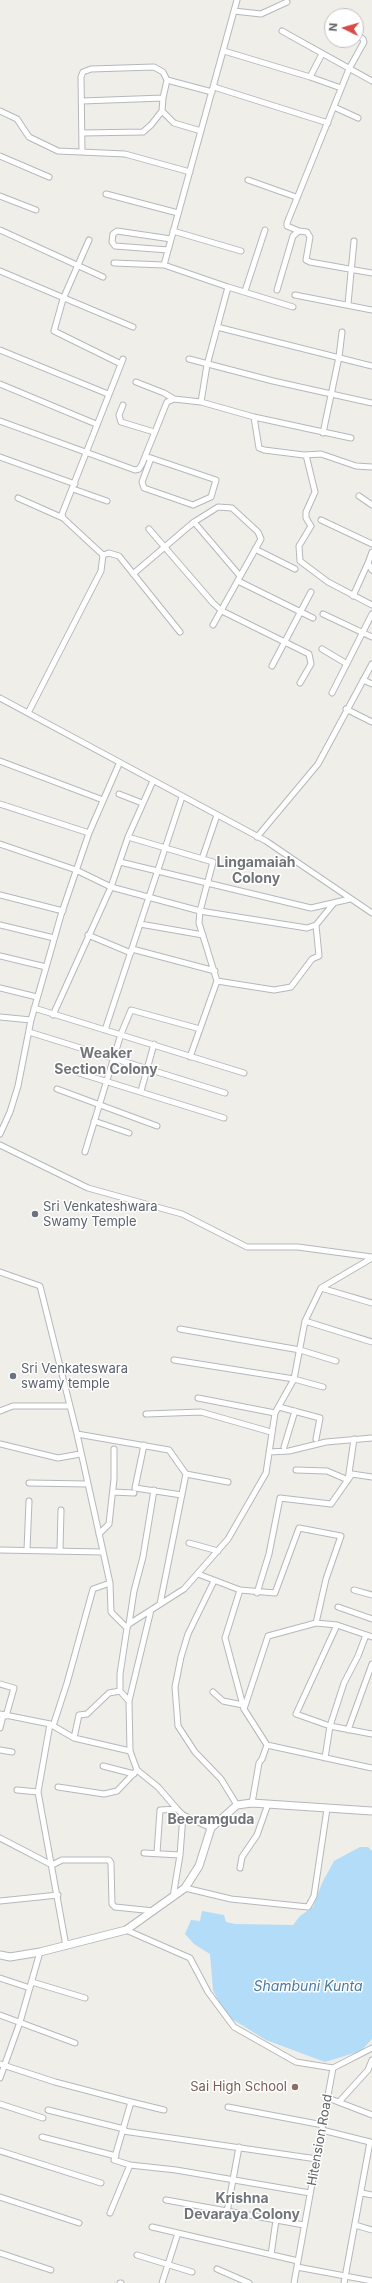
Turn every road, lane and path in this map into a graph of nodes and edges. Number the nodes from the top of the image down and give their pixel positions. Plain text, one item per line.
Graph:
1 (237, 0) edge
2 (287, 2) dead end
3 (234, 11) junction
4 (282, 31) dead end
5 (361, 48) edge
6 (224, 51) junction
7 (322, 54) junction
8 (349, 69) junction
9 (310, 77) junction
10 (167, 80) junction
11 (372, 81) edge
12 (341, 88) junction
13 (213, 90) junction
14 (163, 98) junction
15 (82, 101) junction
16 (334, 108) junction
17 (0, 111) edge
18 (162, 111) junction
19 (358, 118) dead end
20 (328, 123) junction
21 (201, 131) junction
22 (82, 133) junction
23 (82, 152) junction
24 (0, 156) edge
25 (190, 172) junction
26 (49, 177) dead end
27 (248, 180) dead end
28 (106, 194) dead end
29 (0, 196) edge
30 (296, 197) junction
31 (36, 210) dead end
32 (178, 213) junction
33 (0, 230) edge
34 (265, 230) dead end
35 (173, 231) junction
36 (300, 231) junction
37 (171, 239) junction
38 (89, 240) dead end
39 (354, 241) dead end
40 (168, 250) junction
41 (240, 251) dead end
42 (114, 263) dead end
43 (164, 265) junction
44 (79, 266) junction
45 (350, 268) junction
46 (0, 271) edge
47 (372, 273) edge
48 (103, 277) dead end
49 (228, 286) junction
50 (276, 290) dead end
51 (245, 291) junction
52 (295, 296) dead end
53 (63, 299) junction
54 (348, 304) junction
55 (293, 307) dead end
56 (372, 310) edge
57 (132, 327) dead end
58 (217, 327) junction
59 (342, 332) dead end
60 (0, 350) edge
61 (339, 357) junction
62 (189, 359) dead end
63 (207, 365) junction
64 (372, 366) edge
65 (136, 382) dead end
66 (0, 384) edge
67 (108, 394) junction
68 (332, 395) junction
69 (174, 399) junction
70 (201, 402) junction
71 (372, 403) edge
72 (123, 405) dead end
73 (254, 417) junction
74 (0, 422) edge
75 (96, 424) junction
76 (154, 432) junction
77 (323, 433) junction
78 (351, 438) dead end
79 (86, 451) junction
80 (306, 455) junction
81 (0, 457) edge
82 (145, 457) junction
83 (151, 458) junction
84 (372, 467) edge
85 (74, 486) junction
86 (359, 496) dead end
87 (18, 498) dead end
88 (107, 501) dead end
89 (372, 504) edge
90 (63, 518) junction
91 (321, 520) dead end
92 (194, 522) junction
93 (149, 529) dead end
94 (372, 544) edge
95 (166, 547) junction
96 (255, 549) junction
97 (372, 552) edge
98 (103, 556) junction
99 (368, 563) junction
100 (295, 569) dead end
101 (372, 570) edge
102 (132, 574) junction
103 (239, 578) junction
104 (310, 592) dead end
105 (353, 596) junction
106 (372, 605) edge
107 (222, 611) junction
108 (302, 611) junction
109 (323, 614) dead end
110 (372, 614) edge
111 (313, 618) dead end
112 (213, 625) dead end
113 (180, 632) dead end
114 (363, 633) junction
115 (372, 637) edge
116 (286, 642) junction
117 (322, 649) dead end
118 (347, 664) junction
119 (372, 664) edge
120 (272, 666) dead end
121 (364, 680) junction
122 (300, 683) dead end
123 (372, 684) edge
124 (332, 693) dead end
125 (0, 698) edge
126 (346, 709) junction
127 (28, 713) junction
128 (372, 722) edge
129 (0, 760) edge
130 (119, 764) junction
131 (153, 781) junction
132 (119, 794) dead end
133 (182, 797) junction
134 (103, 800) junction
135 (142, 803) junction
136 (0, 804) edge
137 (217, 815) junction
138 (88, 833) junction
139 (128, 837) junction
140 (257, 837) junction
141 (0, 844) edge
142 (165, 848) junction
143 (202, 858) junction
144 (120, 862) junction
145 (76, 870) junction
146 (157, 872) junction
147 (206, 884) junction
148 (111, 887) junction
149 (0, 895) edge
150 (148, 897) junction
151 (350, 899) junction
152 (334, 903) junction
153 (63, 911) junction
154 (200, 911) junction
155 (372, 913) edge
156 (140, 924) junction
157 (0, 925) edge
158 (316, 925) junction
159 (88, 935) junction
160 (203, 935) junction
161 (54, 938) junction
162 (131, 951) junction
163 (0, 956) edge
164 (46, 967) junction
165 (215, 971) junction
166 (217, 981) junction
167 (0, 988) edge
168 (38, 997) junction
169 (34, 1008) junction
170 (53, 1014) junction
171 (0, 1017) edge
172 (31, 1020) junction
173 (200, 1029) junction
174 (105, 1030) junction
175 (29, 1032) junction
176 (121, 1034) junction
177 (154, 1044) junction
178 (190, 1057) junction
179 (114, 1058) junction
180 (63, 1068) dead end
181 (148, 1069) junction
182 (244, 1073) dead end
183 (108, 1081) junction
184 (57, 1089) dead end
185 (141, 1091) junction
186 (225, 1093) dead end
187 (100, 1103) junction
188 (224, 1118) dead end
189 (94, 1121) junction
190 (157, 1126) dead end
191 (129, 1133) dead end
192 (0, 1134) edge
193 (0, 1145) edge
194 (84, 1152) dead end
195 (372, 1258) edge
196 (0, 1272) edge
197 (321, 1288) junction
198 (372, 1303) edge
199 (305, 1321) junction
200 (180, 1329) dead end
201 (372, 1342) edge
202 (300, 1350) junction
203 (174, 1360) dead end
204 (336, 1361) dead end
205 (294, 1379) junction
206 (323, 1387) dead end
207 (198, 1398) dead end
208 (70, 1406) junction
209 (279, 1407) junction
210 (0, 1411) edge
211 (295, 1411) junction
212 (275, 1413) junction
213 (146, 1414) dead end
214 (271, 1432) junction
215 (77, 1434) junction
216 (372, 1438) edge
217 (316, 1439) dead end
218 (354, 1439) junction
219 (0, 1444) edge
220 (144, 1445) junction
221 (284, 1447) dead end
222 (114, 1449) dead end
223 (269, 1452) junction
224 (80, 1454) junction
225 (296, 1470) dead end
226 (186, 1474) junction
227 (372, 1477) edge
228 (348, 1480) junction
229 (228, 1482) dead end
230 (29, 1483) dead end
231 (88, 1484) junction
232 (154, 1490) junction
233 (113, 1492) junction
234 (134, 1493) dead end
235 (182, 1495) junction
236 (29, 1500) dead end
237 (61, 1510) dead end
238 (99, 1534) junction
239 (189, 1542) dead end
240 (0, 1550) edge
241 (27, 1550) junction
242 (60, 1550) junction
243 (218, 1551) junction
244 (102, 1552) junction
245 (198, 1574) junction
246 (214, 1582) junction
247 (110, 1583) junction
248 (240, 1590) junction
249 (354, 1590) dead end
250 (257, 1593) junction
251 (372, 1595) edge
252 (160, 1604) junction
253 (338, 1607) dead end
254 (151, 1610) junction
255 (372, 1619) edge
256 (316, 1623) junction
257 (337, 1625) junction
258 (128, 1626) junction
259 (366, 1635) junction
260 (372, 1637) edge
261 (372, 1664) edge
262 (0, 1684) edge
263 (120, 1691) junction
264 (213, 1692) dead end
265 (129, 1701) junction
266 (244, 1707) junction
267 (3, 1715) edge
268 (51, 1725) junction
269 (330, 1726) junction
270 (0, 1728) edge
271 (348, 1730) junction
272 (372, 1734) edge
273 (74, 1738) junction
274 (267, 1745) junction
275 (0, 1750) edge
276 (130, 1751) junction
277 (12, 1752) dead end
278 (325, 1758) junction
279 (103, 1766) dead end
280 (372, 1768) edge
281 (136, 1772) junction
282 (58, 1787) dead end
283 (17, 1790) dead end
284 (38, 1792) junction
285 (252, 1803) junction
286 (268, 1804) junction
287 (237, 1805) junction
288 (177, 1809) junction
289 (327, 1809) junction
290 (372, 1811) edge
291 (183, 1815) junction
292 (211, 1828) junction
293 (0, 1838) edge
294 (144, 1853) dead end
295 (157, 1853) junction
296 (180, 1855) junction
297 (52, 1865) junction
298 (240, 1868) dead end
299 (185, 1888) junction
300 (58, 1895) junction
301 (173, 1898) junction
302 (0, 1901) edge
303 (154, 1911) junction
304 (126, 1930) junction
305 (66, 1946) junction
306 (40, 1952) junction
307 (0, 1956) edge
308 (0, 1978) edge
309 (31, 1985) junction
310 (85, 1998) dead end
311 (0, 2015) edge
312 (20, 2022) junction
313 (75, 2043) dead end
314 (372, 2048) edge
315 (372, 2060) edge
316 (2, 2065) edge
317 (333, 2068) junction
318 (370, 2071) edge
319 (0, 2078) edge
320 (328, 2098) junction
321 (131, 2102) junction
322 (339, 2102) junction
323 (0, 2104) edge
324 (228, 2107) dead end
325 (48, 2110) dead end
326 (164, 2110) dead end
327 (372, 2115) edge
328 (43, 2118) dead end
329 (322, 2127) junction
330 (124, 2130) junction
331 (42, 2137) dead end
332 (239, 2147) junction
333 (0, 2151) edge
334 (116, 2156) junction
335 (317, 2159) junction
336 (370, 2159) edge
337 (130, 2165) junction
338 (233, 2179) junction
339 (101, 2183) dead end
340 (310, 2193) junction
341 (362, 2193) junction
342 (372, 2195) edge
343 (0, 2197) edge
344 (166, 2200) dead end
345 (227, 2212) junction
346 (110, 2213) dead end
347 (276, 2220) junction
348 (79, 2223) dead end
349 (304, 2225) junction
350 (355, 2225) junction
351 (152, 2227) dead end
352 (372, 2230) edge
353 (178, 2233) junction
354 (0, 2253) edge
355 (137, 2255) dead end
356 (271, 2255) junction
357 (298, 2261) junction
358 (168, 2264) junction
359 (297, 2267) junction
360 (217, 2269) dead end
361 (51, 2270) dead end
362 (192, 2272) dead end
363 (346, 2276) junction
364 (372, 2281) edge
365 (162, 2283) edge
366 (250, 2283) edge
367 (294, 2283) edge
368 (344, 2283) edge

1 - 3 street
2 - 3 street
3 - 6 street
4 - 7 street
5 - 8 street
6 - 9 street
6 - 13 street
7 - 8 street
7 - 9 street
8 - 11 street
8 - 12 street
9 - 12 street
10 - 13 street
10 - 14 street
10 - 15 street
12 - 16 street
13 - 20 street
13 - 21 street
14 - 15 street
14 - 18 street
15 - 22 street
16 - 19 street
16 - 20 street
17 - 23 street
18 - 21 street
18 - 22 street
20 - 30 street
21 - 25 street
22 - 23 street
23 - 25 street
24 - 26 street
25 - 32 street
27 - 30 street
28 - 32 street
29 - 31 street
30 - 36 street
32 - 35 street
33 - 44 street
34 - 51 street
35 - 37 street
35 - 41 street
36 - 45 street
36 - 50 street
37 - 40 street
37 - 40 street
38 - 44 street
39 - 45 street
40 - 43 street
42 - 43 street
43 - 49 street
44 - 48 street
44 - 53 street
45 - 47 street
45 - 54 street
46 - 53 street
49 - 51 street
49 - 58 street
51 - 55 street
52 - 54 street
53 - 57 street
53 - 67 street
54 - 56 street
58 - 61 street
58 - 63 street
59 - 61 street
60 - 67 street
61 - 64 street
61 - 68 street
62 - 63 street
63 - 68 street
63 - 70 street
65 - 69 street
66 - 75 street
67 - 75 street
68 - 71 street
68 - 77 street
69 - 70 street
69 - 76 street
70 - 73 street
72 - 76 street
73 - 77 street
73 - 80 street
74 - 79 street
75 - 79 street
76 - 82 street
77 - 78 street
79 - 82 street
79 - 85 street
80 - 84 street
80 - 105 street
81 - 85 street
82 - 83 street
83 - 83 street
85 - 88 street
85 - 90 street
86 - 89 street
87 - 90 street
90 - 98 street
91 - 94 street
92 - 95 street
92 - 96 street
92 - 103 street
93 - 95 street
95 - 102 street
95 - 107 street
96 - 100 street
96 - 103 street
97 - 99 street
98 - 102 street
98 - 127 street
99 - 101 street
99 - 105 street
102 - 113 street
103 - 107 street
103 - 108 street
104 - 108 street
105 - 106 street
107 - 112 street
107 - 116 street
108 - 111 street
108 - 116 street
109 - 114 street
110 - 114 street
114 - 115 street
114 - 118 street
116 - 120 street
116 - 122 street
117 - 118 street
118 - 124 street
119 - 121 street
121 - 123 street
121 - 126 street
125 - 127 street
126 - 128 street
126 - 140 street
127 - 130 street
129 - 134 street
130 - 131 street
130 - 134 street
131 - 133 street
131 - 135 street
132 - 135 street
133 - 137 street
133 - 142 street
134 - 138 street
135 - 139 street
136 - 138 street
137 - 140 street
137 - 143 street
138 - 145 street
139 - 142 street
139 - 144 street
140 - 151 street
141 - 145 street
142 - 143 street
142 - 146 street
143 - 147 street
144 - 146 street
144 - 148 street
145 - 148 street
145 - 153 street
146 - 147 street
146 - 150 street
147 - 152 street
147 - 154 street
148 - 150 street
148 - 159 street
149 - 153 street
150 - 154 street
150 - 156 street
151 - 152 street
151 - 155 street
152 - 158 street
153 - 161 street
154 - 158 street
154 - 160 street
156 - 160 street
156 - 162 street
157 - 161 street
158 - 166 street
159 - 162 street
159 - 170 street
160 - 165 street
161 - 164 street
162 - 165 street
162 - 174 street
163 - 164 street
164 - 168 street
165 - 166 street
166 - 173 street
167 - 168 street
168 - 169 street
169 - 170 street
169 - 172 street
170 - 174 street
171 - 172 street
172 - 175 street
173 - 176 street
173 - 178 street
174 - 176 street
175 - 179 street
175 - 192 street
176 - 177 street
176 - 179 street
177 - 178 street
177 - 181 street
178 - 182 street
179 - 181 street
179 - 183 street
180 - 183 street
181 - 185 street
181 - 186 street
183 - 185 street
183 - 187 street
184 - 187 street
185 - 188 street
187 - 189 street
187 - 190 street
189 - 191 street
189 - 194 street
193 - 195 street
195 - 197 street
196 - 208 street
197 - 198 street
197 - 199 street
199 - 201 street
199 - 202 street
200 - 202 street
202 - 204 street
202 - 205 street
203 - 205 street
205 - 206 street
205 - 209 street
207 - 212 street
208 - 210 street
208 - 215 street
209 - 211 street
209 - 212 street
211 - 217 street
211 - 221 street
212 - 214 street
213 - 214 street
214 - 223 street
215 - 220 street
215 - 224 street
216 - 218 street
218 - 223 street
218 - 228 street
219 - 224 street
220 - 226 street
220 - 232 street
222 - 233 street
223 - 243 street
224 - 231 street
225 - 228 street
226 - 229 street
226 - 235 street
227 - 228 street
228 - 250 street
230 - 231 street
231 - 238 street
232 - 235 street
232 - 258 street
233 - 234 street
233 - 238 street
235 - 252 street
236 - 241 street
237 - 242 street
238 - 244 street
239 - 243 street
240 - 241 street
241 - 242 street
242 - 244 street
243 - 245 street
244 - 247 street
245 - 246 street
245 - 252 street
246 - 248 street
246 - 287 street
247 - 258 street
247 - 268 street
248 - 250 street
248 - 266 street
249 - 251 street
250 - 256 street
252 - 254 street
253 - 255 street
254 - 258 street
254 - 265 street
256 - 257 street
256 - 266 street
257 - 259 street
257 - 269 street
258 - 263 street
259 - 260 street
259 - 269 street
261 - 271 street
262 - 267 street
263 - 265 street
263 - 273 street
264 - 266 street
265 - 276 street
266 - 274 street
267 - 268 street
267 - 270 street
268 - 273 street
268 - 284 street
269 - 271 street
269 - 278 street
271 - 272 street
273 - 276 street
274 - 278 street
274 - 285 street
275 - 277 street
276 - 281 street
278 - 280 street
279 - 281 street
281 - 282 street
281 - 288 street
283 - 284 street
284 - 297 street
285 - 286 main road
285 - 287 main road
286 - 289 main road
286 - 298 street
287 - 292 main road
288 - 291 street
288 - 295 street
289 - 290 main road
289 - 299 street
291 - 292 street
291 - 296 street
292 - 299 main road
293 - 297 street
294 - 295 street
295 - 296 street
296 - 301 street
297 - 300 street
297 - 303 street
299 - 301 main road
300 - 302 street
300 - 305 street
301 - 303 main road
303 - 304 main road
304 - 305 main road
304 - 317 street
305 - 306 main road
306 - 307 main road
306 - 309 street
308 - 309 street
309 - 310 street
309 - 312 street
311 - 312 street
312 - 313 street
312 - 316 street
314 - 317 street
315 - 318 street
316 - 319 street
316 - 321 street
317 - 320 street, Hitension Road
318 - 322 street
320 - 322 street
320 - 329 street, Hitension Road
321 - 326 street
321 - 330 street
322 - 327 street
323 - 328 street
324 - 329 street
325 - 330 street
329 - 335 street, Hitension Road
329 - 336 street
330 - 332 street
330 - 334 street
331 - 334 street
332 - 335 street
332 - 338 street
333 - 339 street
334 - 337 street
335 - 340 street, Hitension Road
336 - 341 street
337 - 338 street
337 - 346 street
338 - 340 street
338 - 345 street
340 - 349 street, Hitension Road
341 - 342 street
341 - 350 street
343 - 348 street
344 - 345 street
345 - 347 street
347 - 349 street
347 - 356 street
349 - 357 street, Hitension Road
350 - 352 street
350 - 363 street
351 - 353 street
353 - 356 street
353 - 358 street
354 - 361 street
355 - 358 street
356 - 357 street
357 - 359 street, Hitension Road
358 - 362 street
358 - 365 street
359 - 363 street
359 - 367 street, Hitension Road
360 - 366 street
363 - 364 street
363 - 368 street

